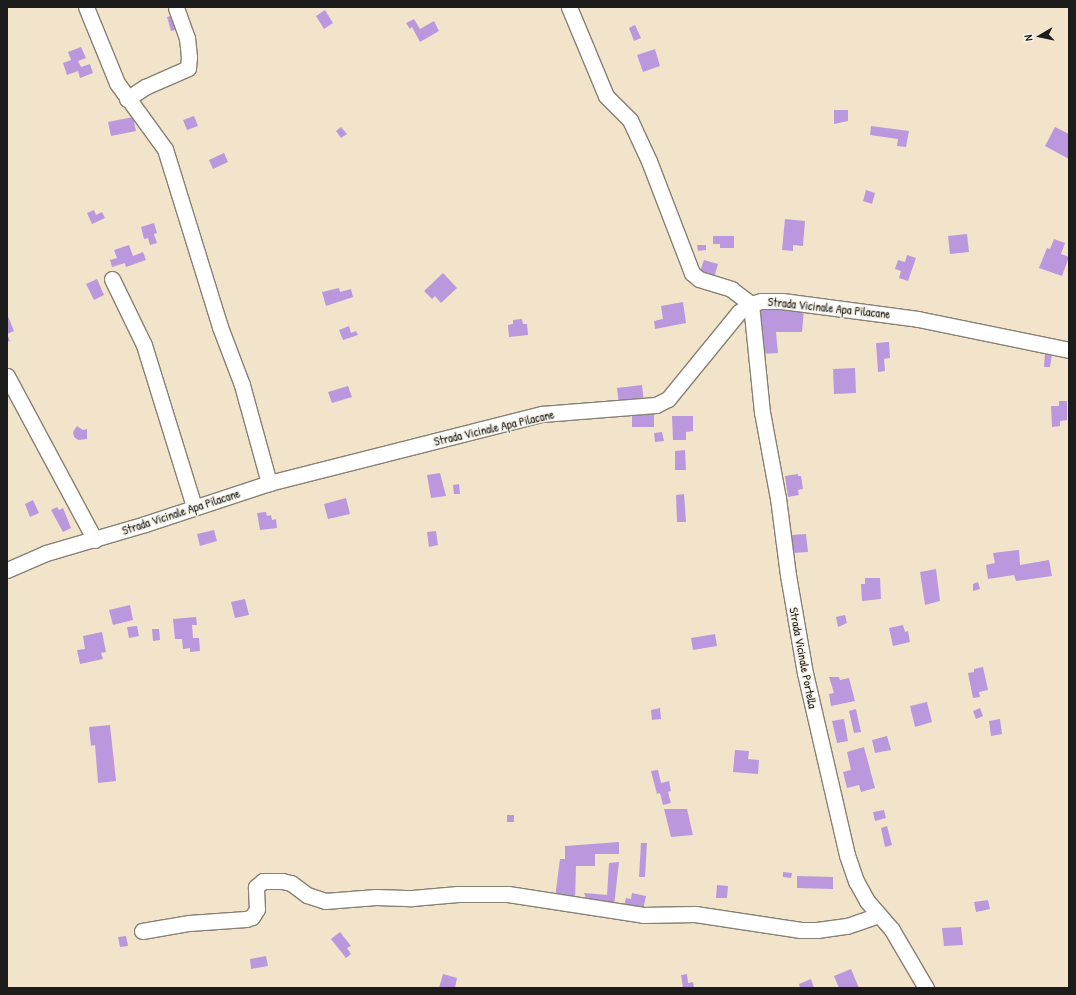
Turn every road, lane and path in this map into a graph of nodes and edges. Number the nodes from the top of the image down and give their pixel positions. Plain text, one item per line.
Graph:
1 (86, 7) edge
2 (569, 7) edge
3 (176, 8) edge
4 (127, 99) junction
5 (112, 279) dead end
6 (751, 304) junction
7 (1069, 350) edge
8 (7, 376) edge
9 (269, 483) junction
10 (194, 508) junction
11 (95, 540) junction
12 (7, 570) edge
13 (879, 915) junction
14 (142, 931) dead end
15 (926, 988) edge

1 - 4 street
2 - 6 street
3 - 4 street
4 - 9 street
5 - 10 street
6 - 7 street, Strada Vicinale Apa Pilacane
6 - 9 street, Strada Vicinale Apa Pilacane
6 - 13 street, Strada Vicinale Portella
8 - 11 street
9 - 10 street, Strada Vicinale Apa Pilacane
10 - 11 street, Strada Vicinale Apa Pilacane
11 - 12 street, Strada Vicinale Apa Pilacane
13 - 14 street
13 - 15 street, Strada Vicinale Portella

